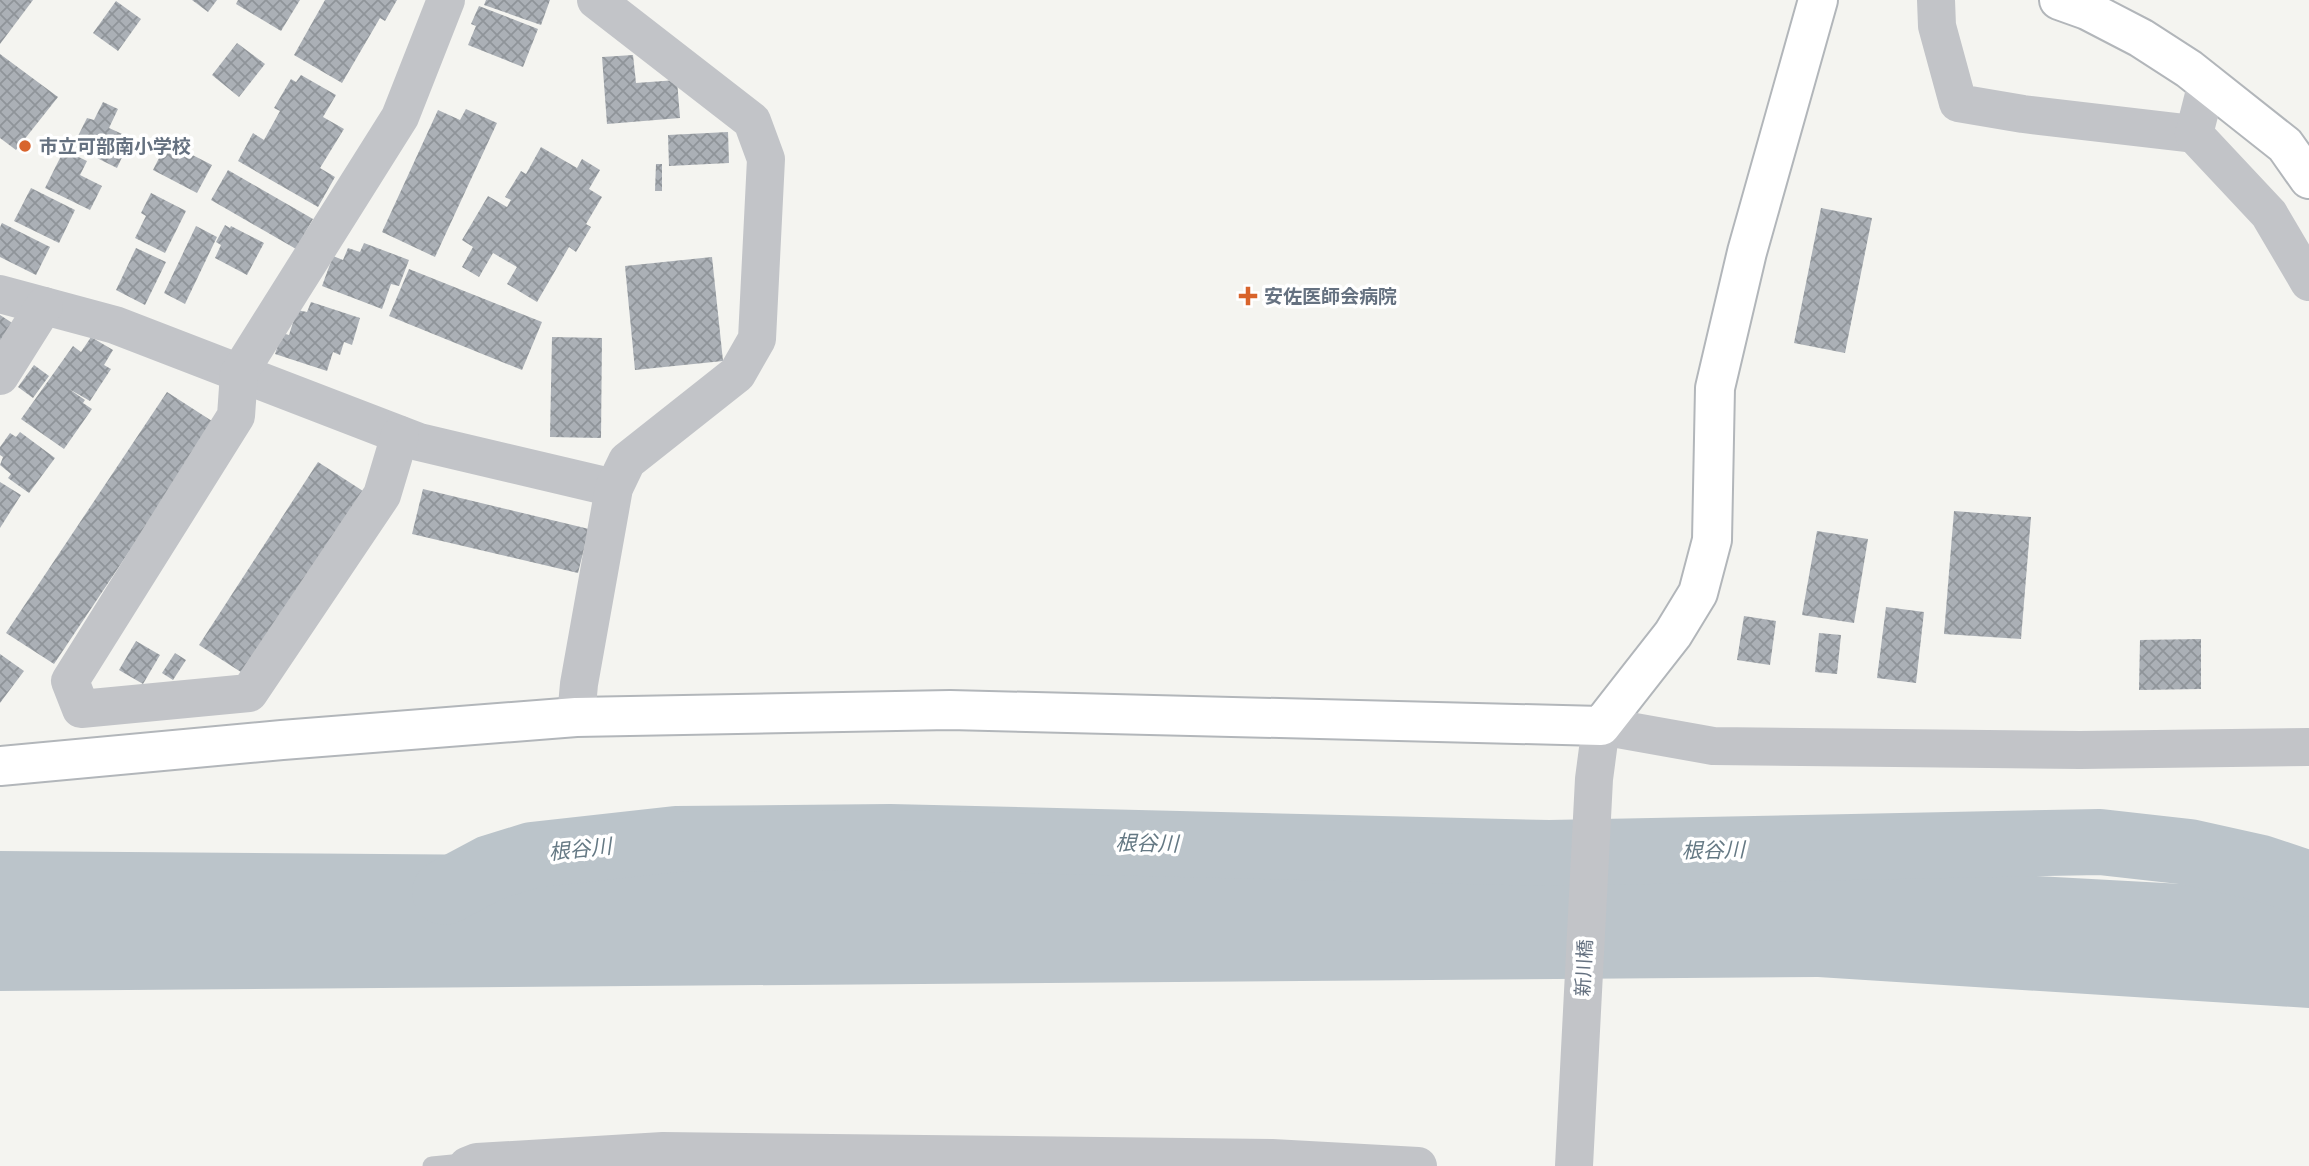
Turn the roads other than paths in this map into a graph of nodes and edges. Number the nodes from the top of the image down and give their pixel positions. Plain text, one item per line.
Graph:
1 (446, 0) edge
2 (597, 0) edge
3 (1818, 0) edge
4 (1936, 0) edge
5 (2059, 0) edge
6 (2207, 83) junction
7 (2194, 134) junction
8 (2297, 139) edge
9 (2309, 179) edge
10 (2309, 282) edge
11 (0, 294) edge
12 (44, 306) junction
13 (239, 373) junction
14 (0, 376) edge
15 (400, 435) junction
16 (614, 488) junction
17 (576, 717) junction
18 (1601, 726) junction
19 (2309, 730) edge
20 (2309, 747) edge
21 (0, 766) edge
22 (1575, 1161) edge
23 (472, 1164) edge
24 (432, 1166) edge
25 (1418, 1166) edge

1 - 13 street
2 - 16 street
3 - 18 street
4 - 7 street
5 - 6 street
6 - 7 street
6 - 8 street
7 - 10 street
8 - 9 street
11 - 12 street
12 - 13 street
12 - 14 street
13 - 15 street
13 - 15 street
15 - 16 street
16 - 17 street
17 - 18 street
17 - 21 street
18 - 19 street
18 - 20 street
18 - 22 street, 新川橋
23 - 24 lane
23 - 25 street

